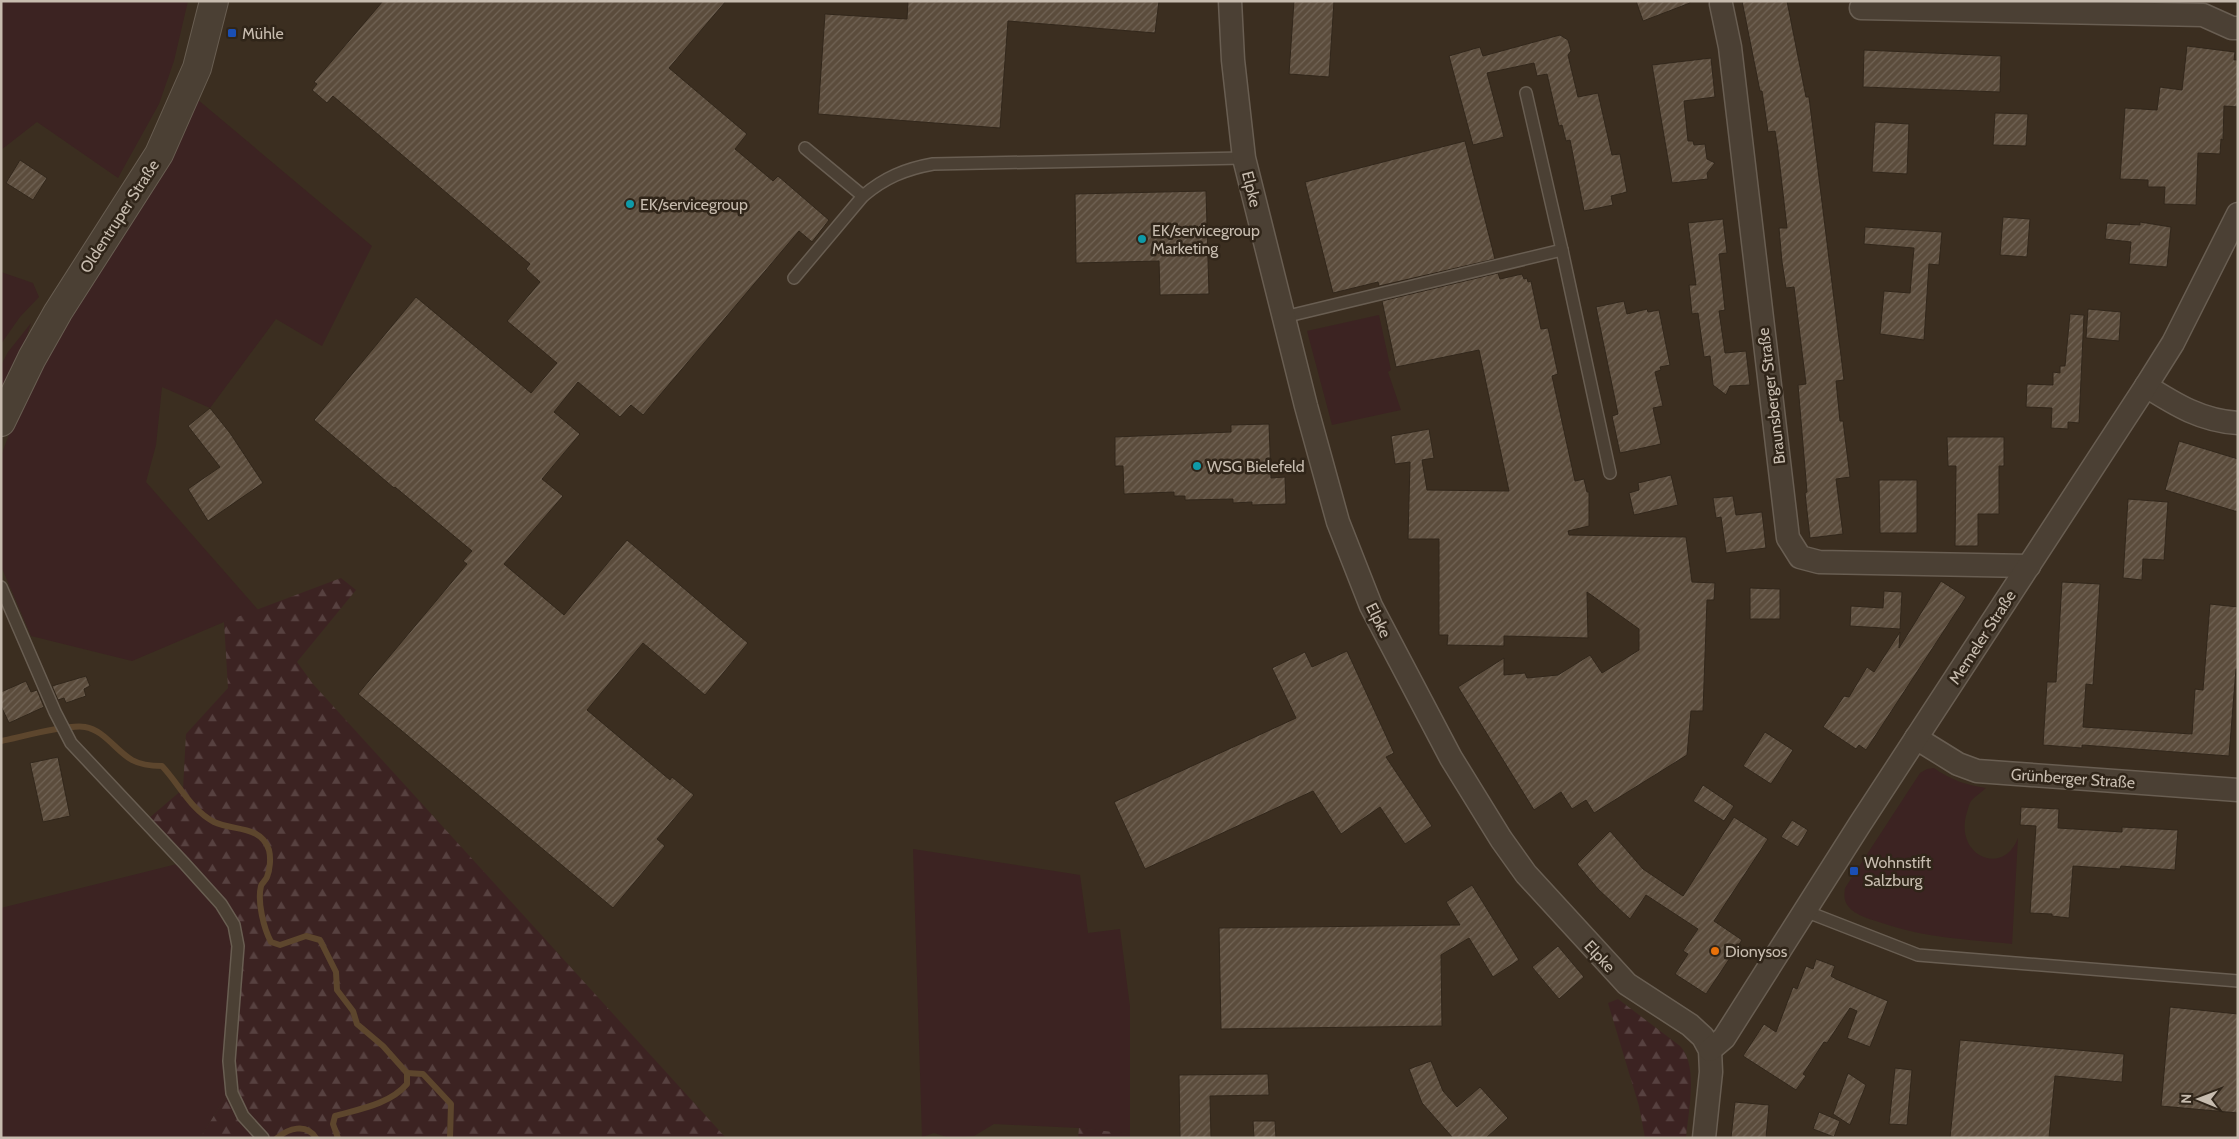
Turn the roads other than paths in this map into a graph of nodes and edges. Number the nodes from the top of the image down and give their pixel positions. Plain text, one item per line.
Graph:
1 (214, 1) edge
2 (1230, 1) edge
3 (1721, 4) dead end
4 (1904, 5) edge
5 (1997, 6) edge
6 (2085, 7) edge
7 (2174, 7) edge
8 (1861, 8) dead end
9 (2238, 28) edge
10 (1526, 93) dead end
11 (805, 148) dead end
12 (1244, 158) junction
13 (862, 196) junction
14 (2238, 214) edge
15 (1562, 250) junction
16 (794, 278) dead end
17 (1284, 317) junction
18 (2146, 386) junction
19 (1, 422) edge
20 (2238, 423) edge
21 (1610, 473) dead end
22 (2029, 566) junction
23 (1, 587) edge
24 (1916, 738) junction
25 (2238, 790) edge
26 (1805, 911) junction
27 (2238, 981) edge
28 (1710, 1050) junction
29 (262, 1137) edge
30 (1704, 1138) edge

1 - 19 street, Oldentruper Straße
2 - 12 street, Elpke
3 - 22 street, Braunsberger Straße
4 - 5 street
4 - 8 street
5 - 6 street
6 - 7 street
7 - 9 street
10 - 15 lane
11 - 13 lane
12 - 13 lane
12 - 17 street, Elpke
13 - 16 lane
14 - 18 street, Memeler Straße
15 - 17 lane
15 - 21 lane
17 - 28 street, Elpke
18 - 20 street
18 - 22 street, Memeler Straße
22 - 24 street, Memeler Straße
23 - 29 lane
24 - 25 street, Grünberger Straße
24 - 26 street, Memeler Straße
26 - 27 lane
26 - 28 street, Memeler Straße
28 - 30 street

